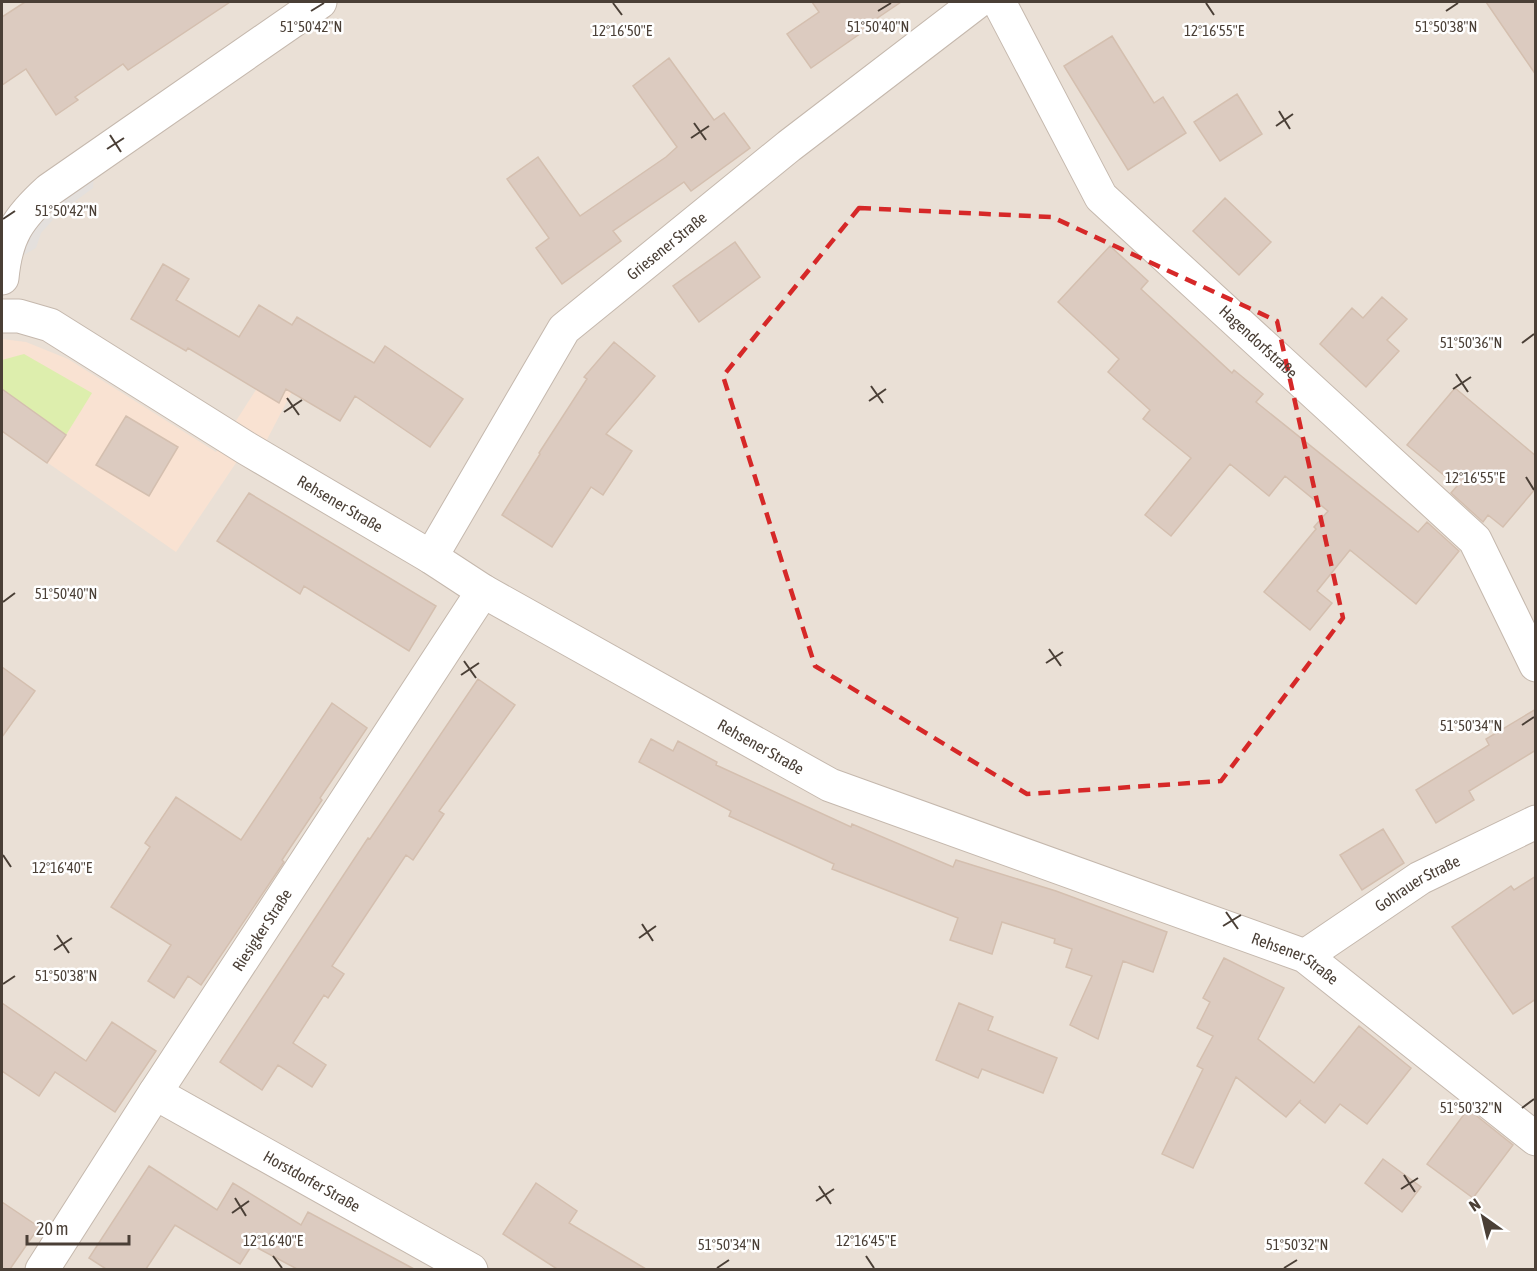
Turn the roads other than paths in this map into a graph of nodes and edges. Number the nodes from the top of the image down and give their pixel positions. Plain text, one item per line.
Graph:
1 (320, 2) edge
2 (977, 2) edge
3 (999, 2) edge
4 (2, 278) edge
5 (2, 316) edge
6 (431, 557) junction
7 (483, 591) junction
8 (1536, 665) edge
9 (1536, 822) edge
10 (1305, 956) junction
11 (155, 1093) junction
12 (1536, 1139) edge
13 (42, 1269) edge
14 (471, 1269) edge

1 - 4 street
2 - 6 street, Griesener Straße
3 - 8 street, Hagendorfstraße
5 - 6 street, Rehsener Straße
6 - 7 street, Rehsener Straße
7 - 10 street, Rehsener Straße
7 - 11 street, Riesigker Straße
9 - 10 street, Gohrauer Straße
10 - 12 street, Rehsener Straße
11 - 13 street, Riesigker Straße
11 - 14 street, Horstdorfer Straße

